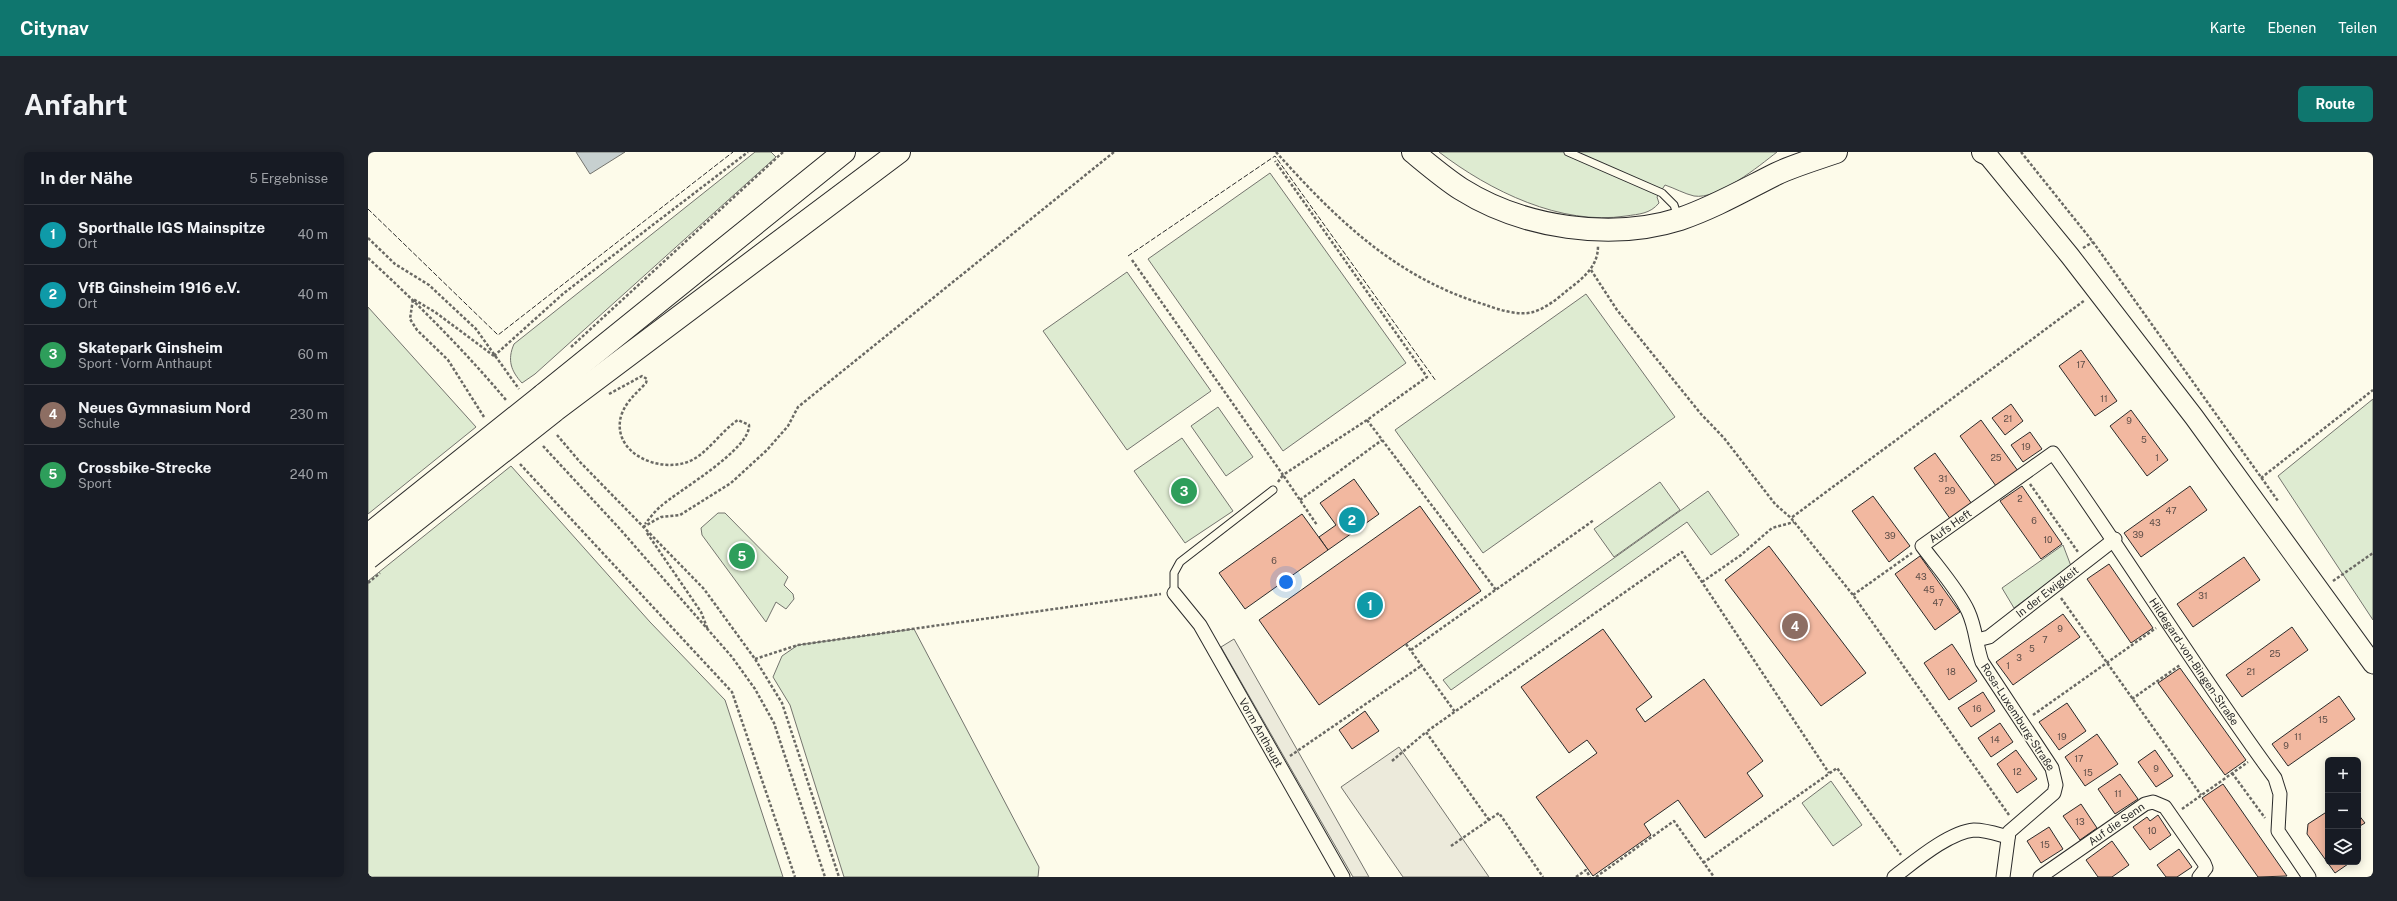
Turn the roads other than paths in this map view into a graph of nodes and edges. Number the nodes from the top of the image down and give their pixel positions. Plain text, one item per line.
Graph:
1 (844, 152) edge
2 (899, 152) edge
3 (1413, 152) edge
4 (1568, 152) edge
5 (1800, 152) edge
6 (1836, 152) edge
7 (1985, 152) edge
8 (1777, 174) junction
9 (1679, 219) junction
10 (548, 403) junction
11 (2053, 453) joint
12 (1273, 490) road end
13 (368, 535) edge
14 (2115, 540) junction
15 (368, 558) edge
16 (1174, 593) joint
17 (1968, 610) joint
18 (1977, 640) junction
19 (2373, 664) edge
20 (2008, 837) junction
21 (1344, 877) edge
22 (1894, 877) edge
23 (2003, 877) edge
24 (2040, 877) edge
25 (2199, 877) edge
26 (2309, 877) edge

1 - 10 highway
2 - 10 highway
3 - 9 highway
4 - 9 lane
5 - 8 highway
6 - 8 highway
7 - 19 main road
8 - 9 highway
10 - 13 highway, bridge
10 - 15 highway, bridge
11 - 14 street, Hildegard-von-Bingen-Straße
11 - 17 street, Aufs Heft
12 - 16 lane
14 - 18 street, In der Ewigkeit
14 - 26 street, Hildegard-von-Bingen-Straße
16 - 21 street, Vorm Anthaupt
17 - 18 street, Rosa-Luxemburg-Straße
18 - 20 street, Rosa-Luxemburg-Straße
20 - 22 street
20 - 23 street, Rosa-Luxemburg-Straße
24 - 25 street, Auf die Senn

